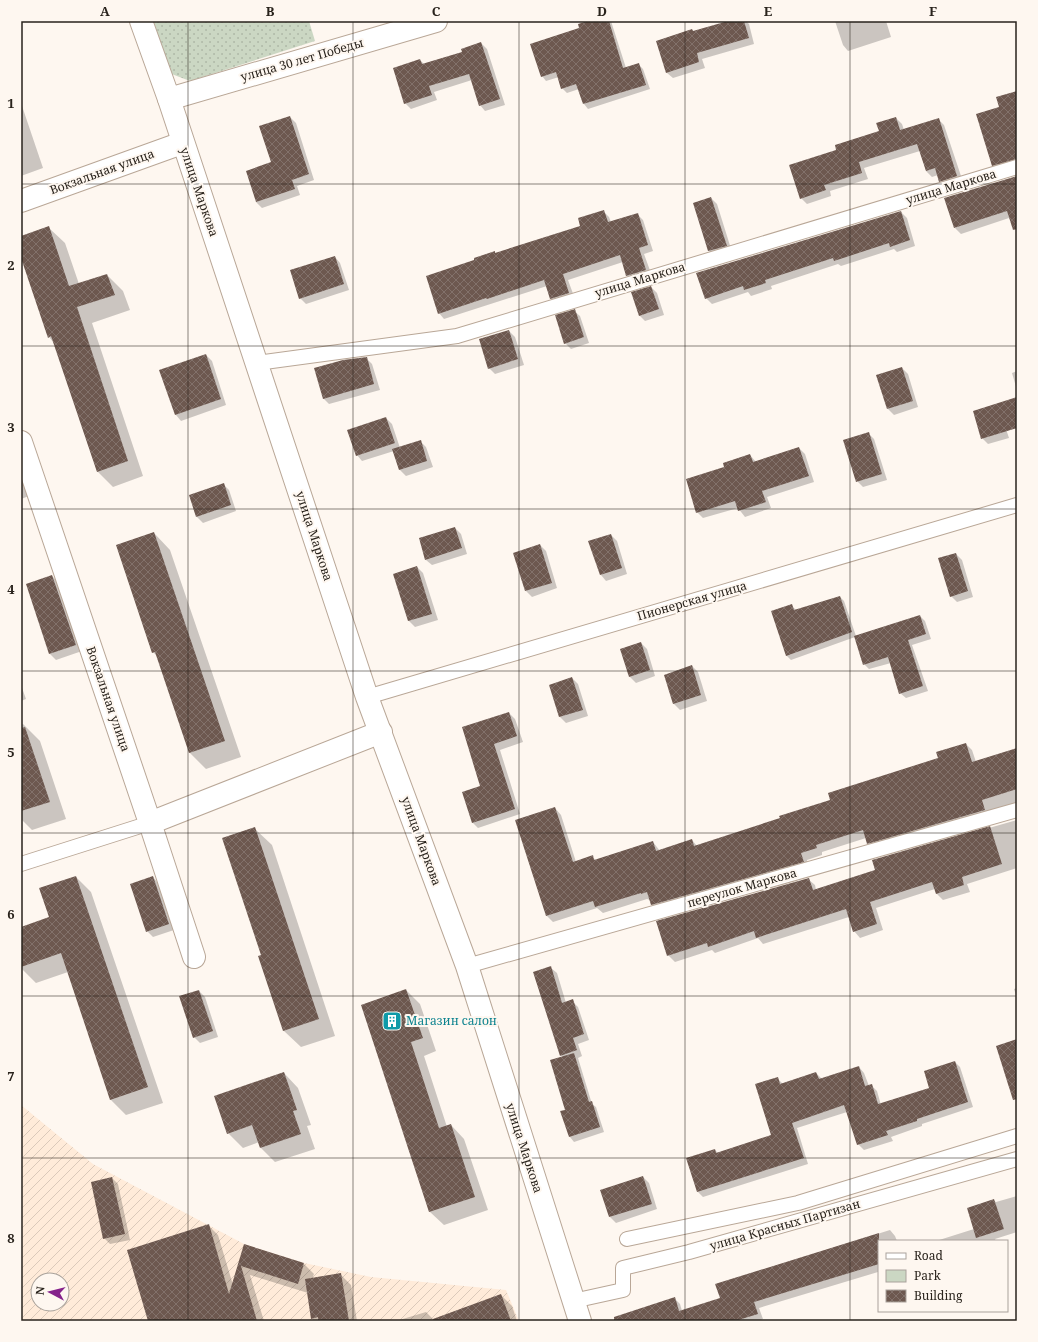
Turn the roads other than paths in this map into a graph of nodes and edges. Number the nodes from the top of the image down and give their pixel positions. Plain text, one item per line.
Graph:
1 (141, 21) edge
2 (436, 21) edge
3 (168, 99) junction
4 (182, 143) junction
5 (1017, 167) edge
6 (21, 201) edge
7 (257, 363) junction
8 (21, 442) edge
9 (1017, 504) edge
10 (367, 697) junction
11 (381, 732) junction
12 (1017, 810) edge
13 (150, 823) junction
14 (21, 864) edge
15 (194, 957) dead end
16 (467, 966) junction
17 (1017, 1136) edge
18 (1017, 1159) edge
19 (627, 1239) dead end
20 (577, 1311) edge

1 - 3 main road, улица Маркова
2 - 3 main road, улица 30 лет Победы
3 - 4 main road, улица Маркова
4 - 6 main road, Вокзальная улица
4 - 7 main road, улица Маркова
5 - 7 lane, улица Маркова
7 - 10 main road, улица Маркова
8 - 13 main road, Вокзальная улица
9 - 10 lane, Пионерская улица
10 - 11 main road, улица Маркова
11 - 13 main road
11 - 16 main road, улица Маркова
12 - 16 lane, переулок Маркова
13 - 14 lane
13 - 15 main road, Вокзальная улица
16 - 20 main road, улица Маркова
17 - 19 lane, улица Красных Партизан
18 - 20 lane, улица Красных Партизан

